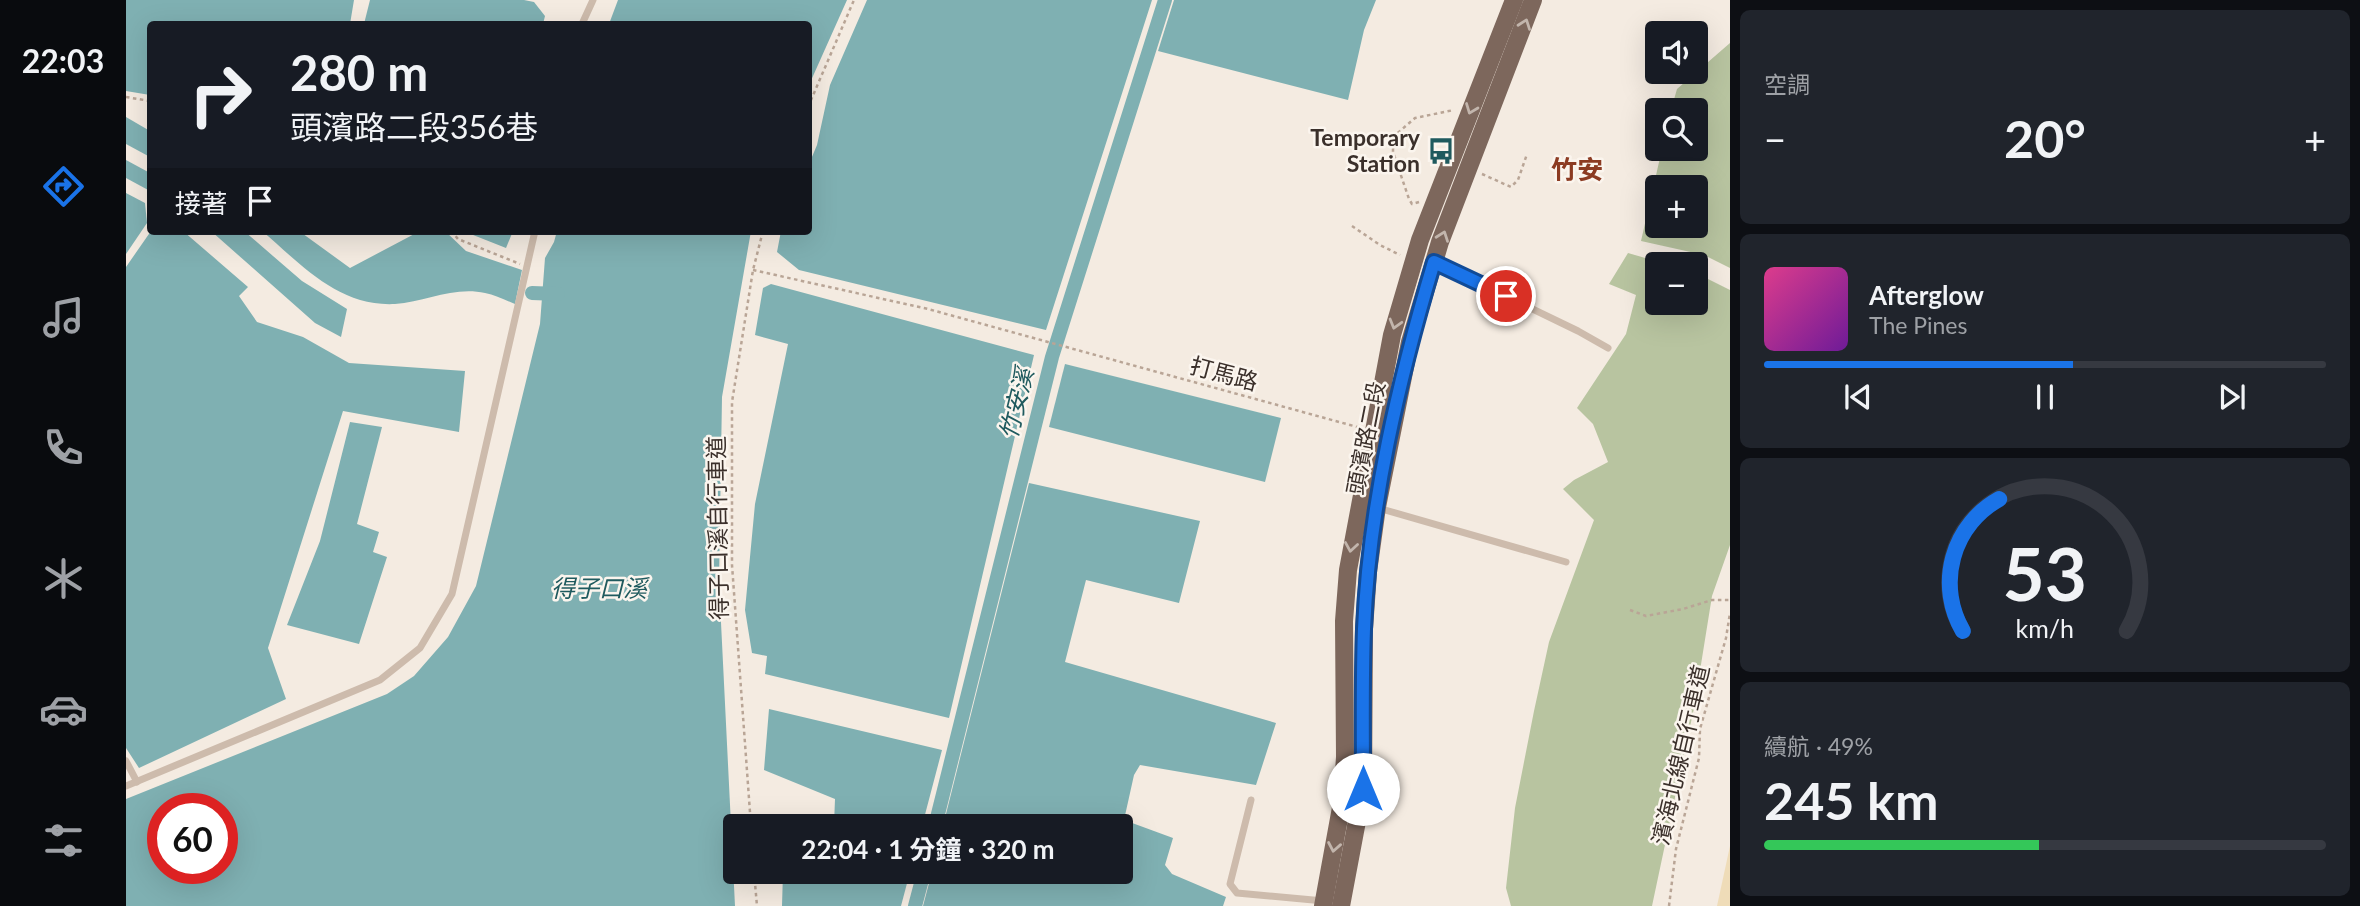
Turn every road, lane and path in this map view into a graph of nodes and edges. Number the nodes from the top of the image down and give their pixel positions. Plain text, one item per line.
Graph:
1 (593, 0) edge
2 (854, 0) edge
3 (1514, 0) edge
4 (1534, 0) edge
5 (583, 21) edge
6 (1495, 49) junction
7 (1513, 57) junction
8 (126, 96) edge
9 (812, 98) edge
10 (147, 100) edge
11 (1473, 106) junction
12 (1527, 154) dead end
13 (1469, 168) junction
14 (1436, 199) junction
15 (1352, 226) dead end
16 (454, 235) edge
17 (534, 235) edge
18 (762, 235) edge
19 (1414, 258) junction
20 (1434, 262) junction
21 (527, 266) junction
22 (754, 270) junction
23 (1608, 348) dead end
24 (1374, 432) junction
25 (1368, 505) junction
26 (1566, 562) dead end
27 (1730, 600) edge
28 (1630, 610) dead end
29 (1730, 612) edge
30 (126, 761) edge
31 (137, 782) junction
32 (126, 786) edge
33 (1251, 800) dead end
34 (750, 814) edge
35 (755, 884) edge
36 (1334, 905) edge
37 (757, 906) edge
38 (1669, 906) edge

1 - 5 lane
2 - 9 path
3 - 6 main road, 頭濱路二段
7 -> 4 main road, 頭濱路二段
6 - 7 main road
6 - 11 main road, 頭濱路二段
7 - 13 main road, 頭濱路二段
8 - 10 path
11 -> 14 main road, 頭濱路二段
11 - 14 path
12 - 13 path
20 -> 13 main road, 頭濱路二段
14 - 19 main road, 頭濱路二段
15 - 19 path
16 - 21 path
17 - 21 lane
18 - 22 path, 得子口溪自行車道
19 - 20 lane
19 -> 24 main road, 頭濱路二段
20 - 23 lane
20 - 25 main road, 頭濱路二段
21 - 31 lane
22 - 24 path, 打馬路
22 - 34 path, 得子口溪自行車道
24 - 25 main road, 頭濱路二段
25 - 26 lane
25 - 36 main road, 頭濱路二段
27 - 28 path
29 - 38 path, 濱海北線自行車道
30 - 31 lane
31 - 32 lane
33 - 36 lane
35 - 37 path

